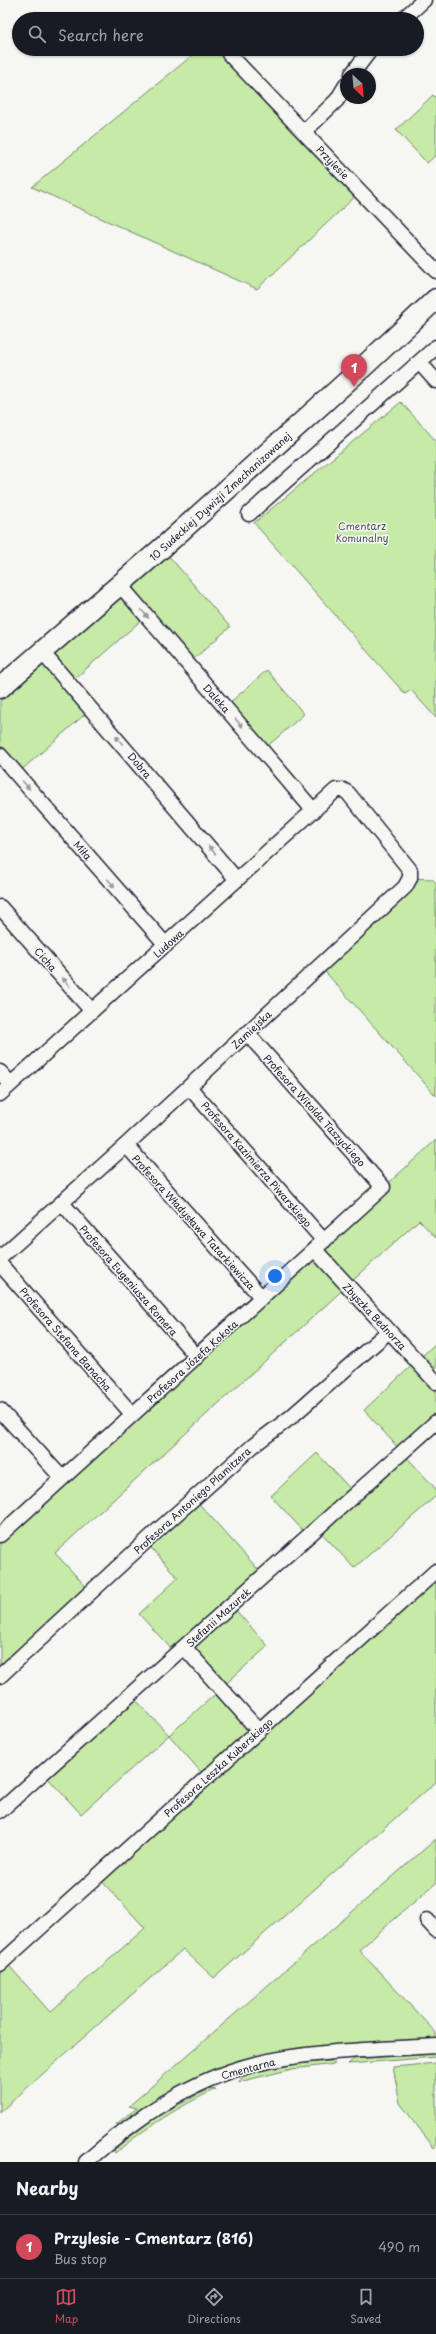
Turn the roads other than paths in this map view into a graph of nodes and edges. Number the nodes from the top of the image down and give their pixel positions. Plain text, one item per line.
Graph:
1 (424, 0) edge
2 (411, 12) edge
3 (231, 56) edge
4 (366, 56) edge
5 (357, 68) edge
6 (340, 94) edge
7 (304, 132) junction
8 (433, 262) edge
9 (436, 299) edge
10 (436, 347) edge
11 (419, 362) junction
12 (436, 381) edge
13 (249, 514) dead end
14 (120, 585) junction
15 (42, 652) junction
16 (0, 688) edge
17 (0, 755) edge
18 (336, 790) joint
19 (314, 811) junction
20 (237, 880) junction
21 (0, 907) edge
22 (166, 945) junction
23 (92, 1011) junction
24 (247, 1033) junction
25 (0, 1072) edge
26 (11, 1084) junction
27 (189, 1087) junction
28 (0, 1094) edge
29 (126, 1145) junction
30 (383, 1187) joint
31 (62, 1203) junction
32 (320, 1246) junction
33 (0, 1258) edge
34 (0, 1264) edge
35 (262, 1298) junction
36 (389, 1331) junction
37 (197, 1357) junction
38 (436, 1382) edge
39 (0, 1410) edge
40 (132, 1414) junction
41 (436, 1422) edge
42 (62, 1478) junction
43 (0, 1535) edge
44 (436, 1571) edge
45 (184, 1647) junction
46 (0, 1676) edge
47 (259, 1731) junction
48 (0, 1811) edge
49 (0, 1964) edge
50 (436, 2046) edge
51 (86, 2162) edge

1 - 2 street
3 - 7 street, Przylesie
4 - 5 street
6 - 7 street
7 - 8 street, Przylesie
9 - 14 street, 10 Sudeckiej Dywizji Zmechanizowanej
10 - 11 street
11 - 12 street
11 - 13 street
14 - 15 street, 10 Sudeckiej Dywizji Zmechanizowanej
14 -> 19 street, Daleka
15 - 16 street, 10 Sudeckiej Dywizji Zmechanizowanej
20 -> 15 street, Dobra
17 -> 22 street, Miła
18 - 19 street, Ludowa
18 - 24 street, Zamiejska
19 - 20 street, Ludowa
20 - 22 street, Ludowa
23 -> 21 street, Cicha
22 - 23 street, Ludowa
23 - 26 street, Ludowa
24 - 27 street, Zamiejska
24 - 30 street, Profesora Witolda Taszyckiego
25 - 26 street
26 - 28 street, Ludowa
27 - 29 street, Zamiejska
27 - 32 street, Profesora Kazimierza Piwarskiego
29 - 31 street, Zamiejska
29 - 35 street, Profesora Władysława Tatarkiewicza
30 - 32 street, Profesora Józefa Kokota
31 - 33 street, Zamiejska
31 - 37 street, Profesora Eugeniusza Romera
32 - 35 street, Profesora Józefa Kokota
32 - 36 street, Zbyszka Bednorza
34 - 40 street, Profesora Stefana Banacha
35 - 37 street, Profesora Józefa Kokota
36 - 38 street, Zbyszka Bednorza
36 - 46 street, Profesora Antoniego Plamitzera
37 - 40 street, Profesora Józefa Kokota
39 - 42 street
40 - 42 street, Profesora Józefa Kokota
41 - 45 street, Stefanii Mazurek
42 - 43 street, Profesora Józefa Kokota
44 - 47 street, Profesora Leszka Kuberskiego
45 - 47 street
45 - 48 street, Stefanii Mazurek
47 - 49 street, Profesora Leszka Kuberskiego
50 - 51 street, Cmentarna

